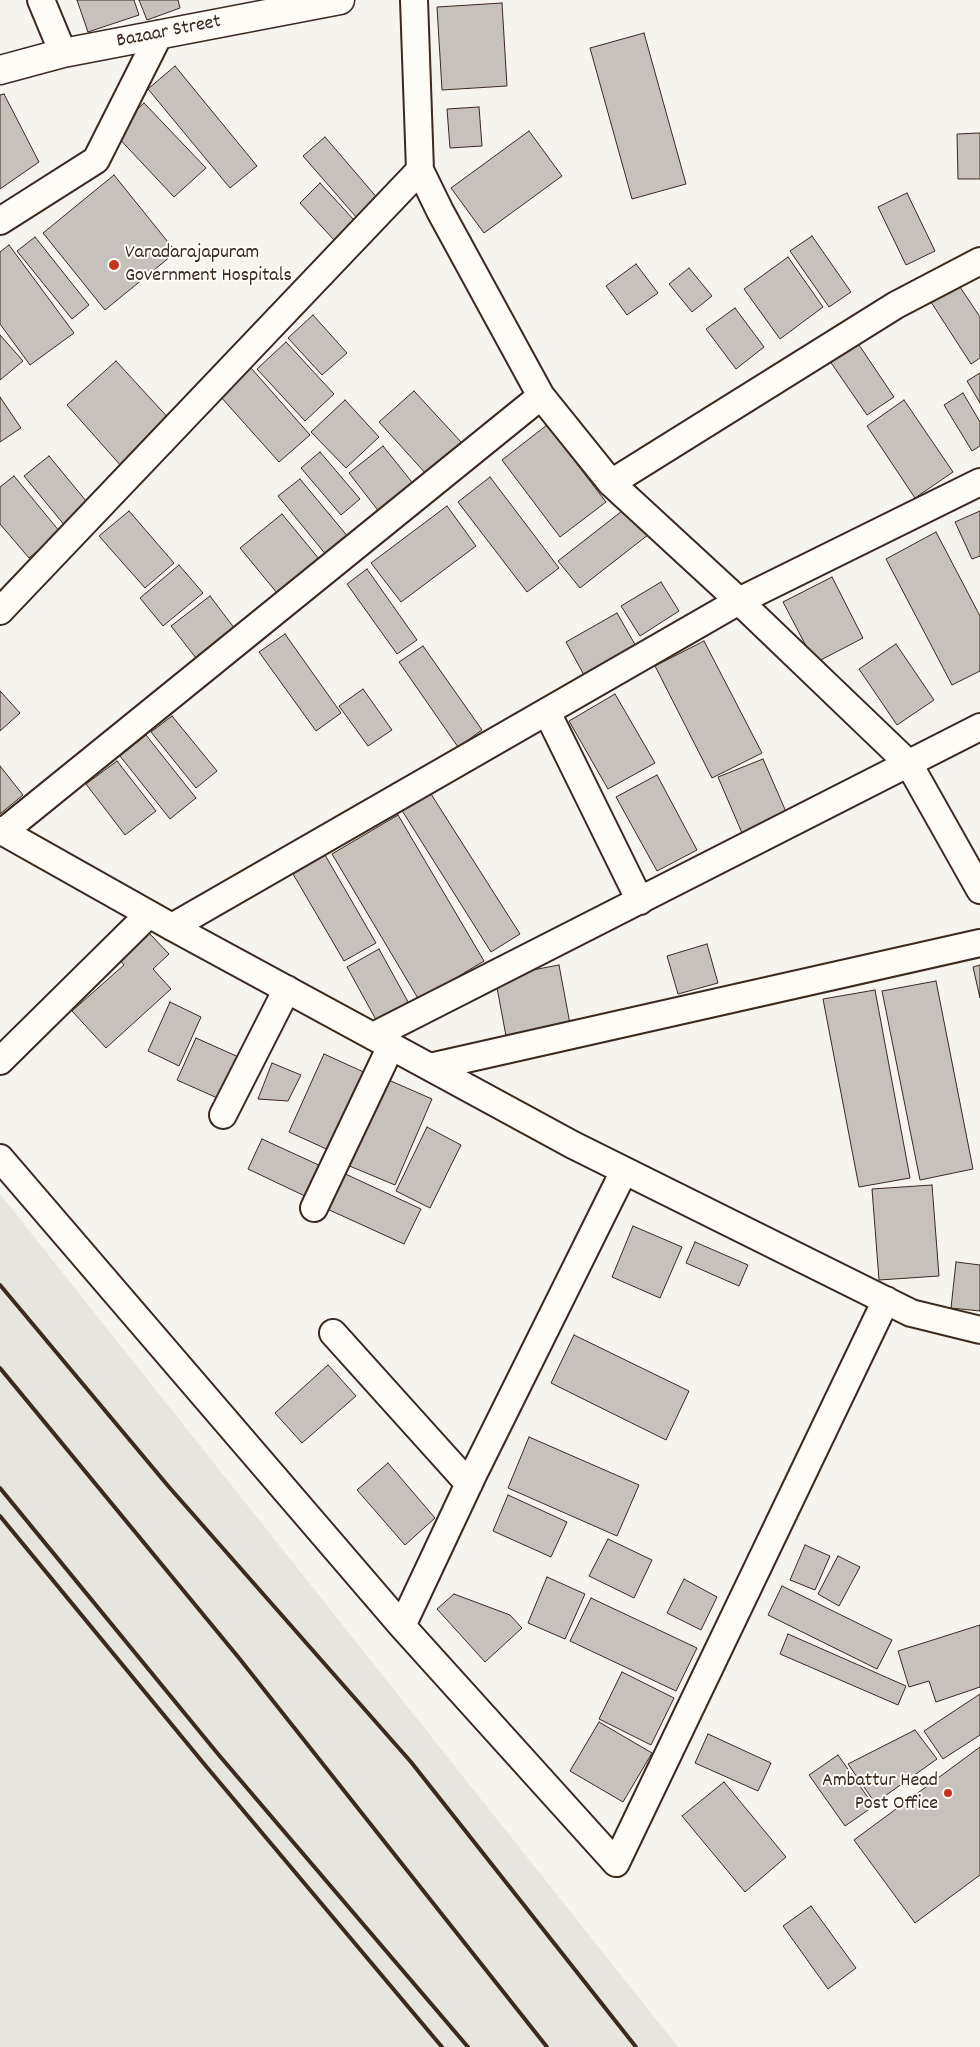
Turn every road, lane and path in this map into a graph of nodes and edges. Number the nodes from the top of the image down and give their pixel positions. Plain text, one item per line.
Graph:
1 (41, 0) edge
2 (340, 0) edge
3 (414, 0) edge
4 (159, 35) junction
5 (63, 53) junction
6 (0, 70) edge
7 (420, 170) junction
8 (0, 221) edge
9 (980, 261) edge
10 (541, 396) junction
11 (980, 482) edge
12 (611, 483) junction
13 (739, 601) junction
14 (0, 612) edge
15 (547, 712) junction
16 (980, 727) edge
17 (909, 764) junction
18 (2, 831) edge
19 (980, 890) edge
20 (640, 901) junction
21 (149, 914) junction
22 (172, 927) junction
23 (980, 943) edge
24 (287, 989) junction
25 (382, 1041) junction
26 (0, 1061) edge
27 (430, 1067) junction
28 (223, 1115) dead end
29 (0, 1158) edge
30 (624, 1170) junction
31 (314, 1208) dead end
32 (886, 1300) junction
33 (980, 1330) edge
34 (333, 1333) dead end
35 (469, 1484) junction
36 (402, 1626) junction

1 - 5 street
2 - 4 street, Bazaar Street
3 - 7 street
4 - 5 street, Bazaar Street
4 - 8 street
5 - 6 street, Bazaar Street
7 - 10 street
7 - 14 street
9 - 12 street
10 - 12 street
10 - 18 street
11 - 13 street
12 - 13 street
13 - 15 street
13 - 17 street
15 - 20 street
15 - 22 street
16 - 17 street
17 - 19 street
17 - 20 street
18 - 21 street
20 - 25 street
21 - 22 street
21 - 26 street
22 - 24 street
23 - 27 street
24 - 25 street
24 - 28 street
25 - 27 street
25 - 31 street
27 - 30 street
29 - 36 street
30 - 32 street
30 - 35 street
32 - 33 street
32 - 36 street
34 - 35 street
35 - 36 street

